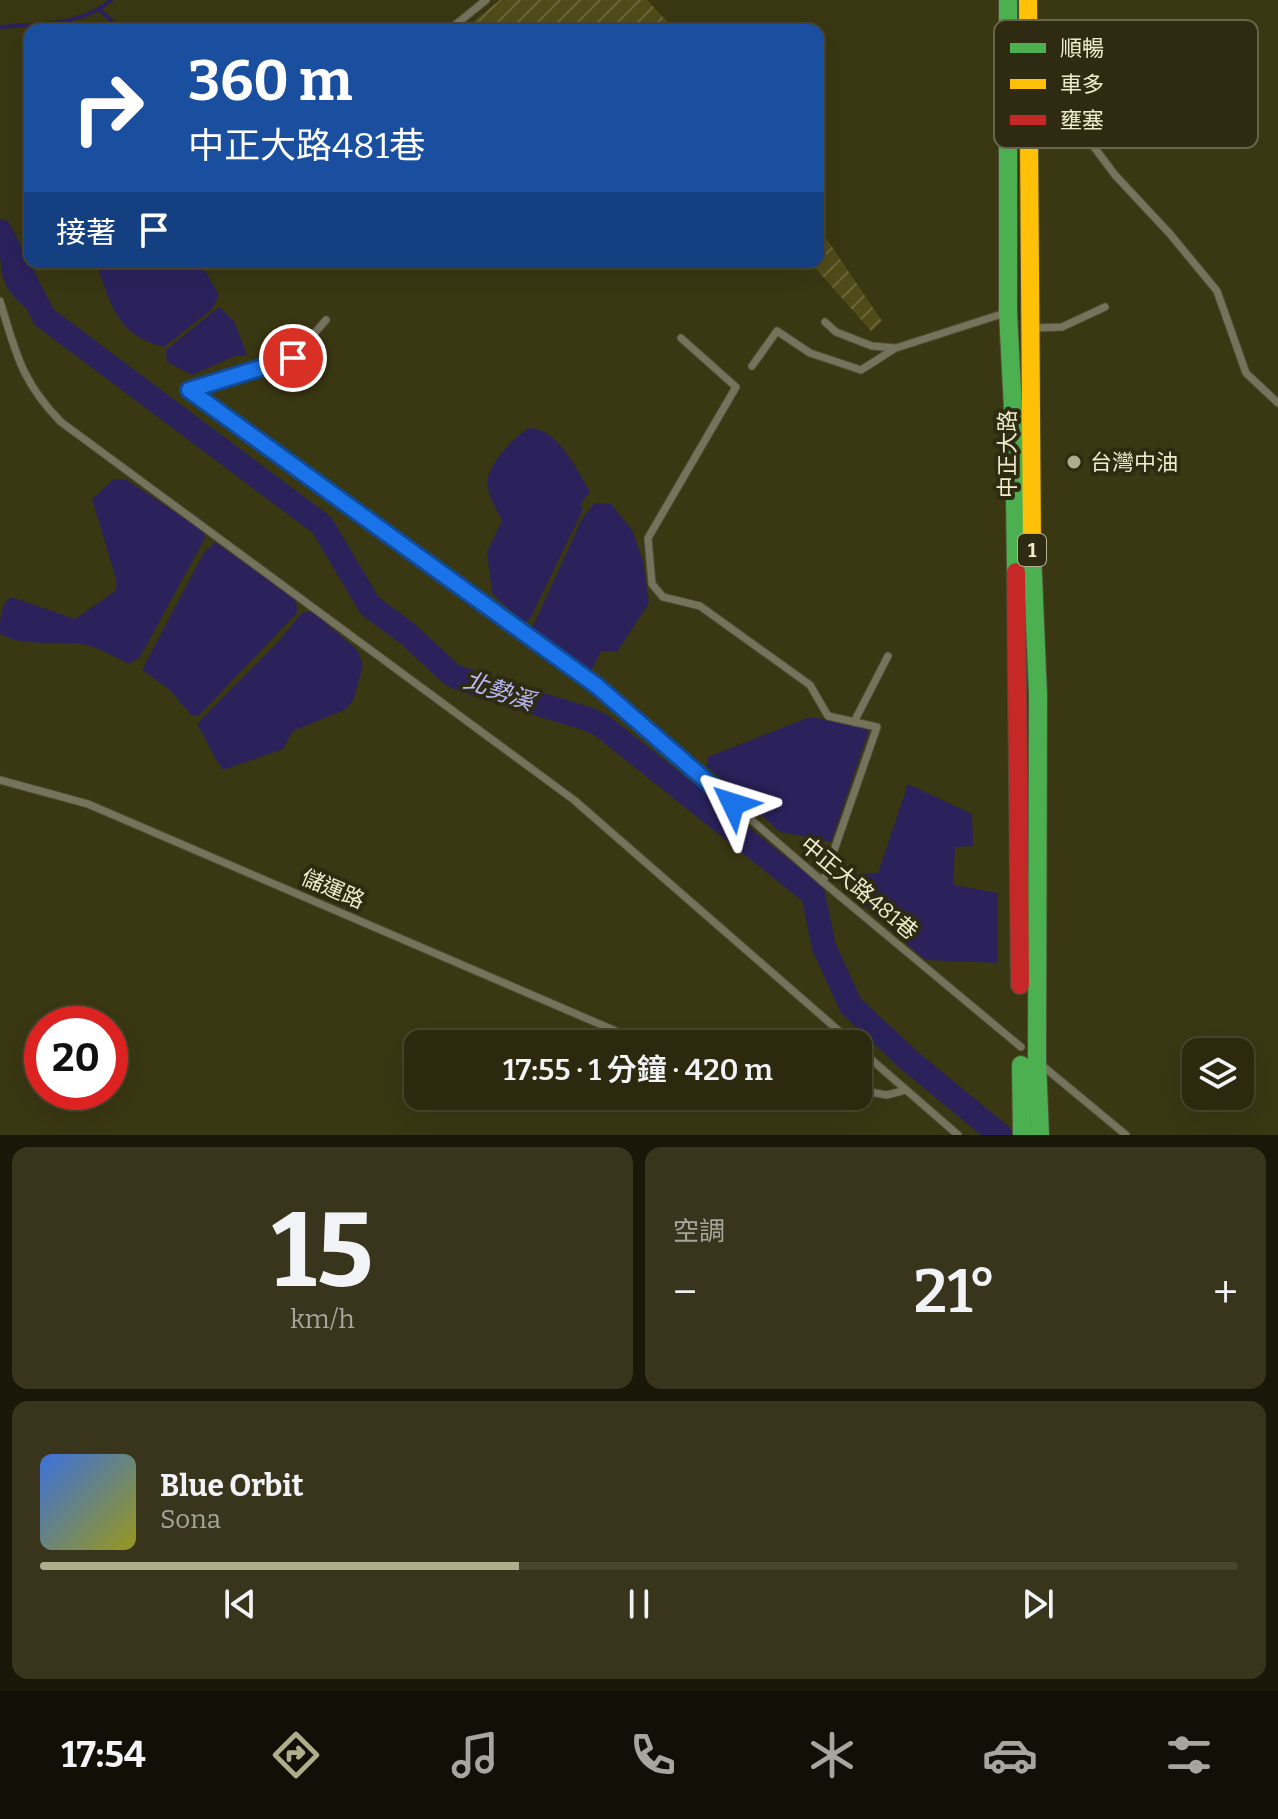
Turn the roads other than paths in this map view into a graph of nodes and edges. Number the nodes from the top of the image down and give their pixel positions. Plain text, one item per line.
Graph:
1 (486, 0) edge
2 (1028, 0) edge
3 (1029, 20) edge
4 (456, 24) edge
5 (1008, 148) edge
6 (1029, 148) edge
7 (1095, 148) edge
8 (0, 301) edge
9 (1105, 307) dead end
10 (1008, 312) junction
11 (326, 320) dead end
12 (825, 322) dead end
13 (1030, 328) junction
14 (681, 338) dead end
15 (896, 348) junction
16 (752, 366) dead end
17 (1278, 403) edge
18 (1023, 472) junction
19 (888, 656) dead end
20 (854, 722) junction
21 (0, 780) edge
22 (823, 882) junction
23 (613, 1030) edge
24 (838, 1030) edge
25 (1021, 1047) junction
26 (872, 1060) edge
27 (1037, 1060) junction
28 (906, 1090) junction
29 (872, 1092) edge
30 (1030, 1097) junction
31 (958, 1135) edge
32 (1022, 1135) edge
33 (1040, 1135) edge
34 (1126, 1135) edge

1 - 4 lane
2 - 3 main road, 中正大路 / 1
5 - 10 main road, 中正大路 / 1
6 - 13 main road, 中正大路 / 1
7 - 17 lane
8 - 24 lane
9 - 13 lane
10 - 15 lane
10 - 18 main road, 中正大路 / 1
11 - 22 lane, 中正大路481巷
12 - 15 lane
13 - 18 main road, 中正大路 / 1
14 - 20 lane
15 - 16 lane
18 - 25 main road, 中正大路 / 1
18 - 27 main road, 中正大路 / 1
19 - 20 lane
20 - 22 lane
21 - 23 lane, 儲運路
22 - 25 lane, 中正大路481巷
25 - 30 main road, 中正大路 / 1
26 - 28 lane
27 - 30 main road, 中正大路 / 1
27 - 34 lane
28 - 29 lane
28 - 31 lane
30 - 32 main road, 1
30 - 33 main road, 1

